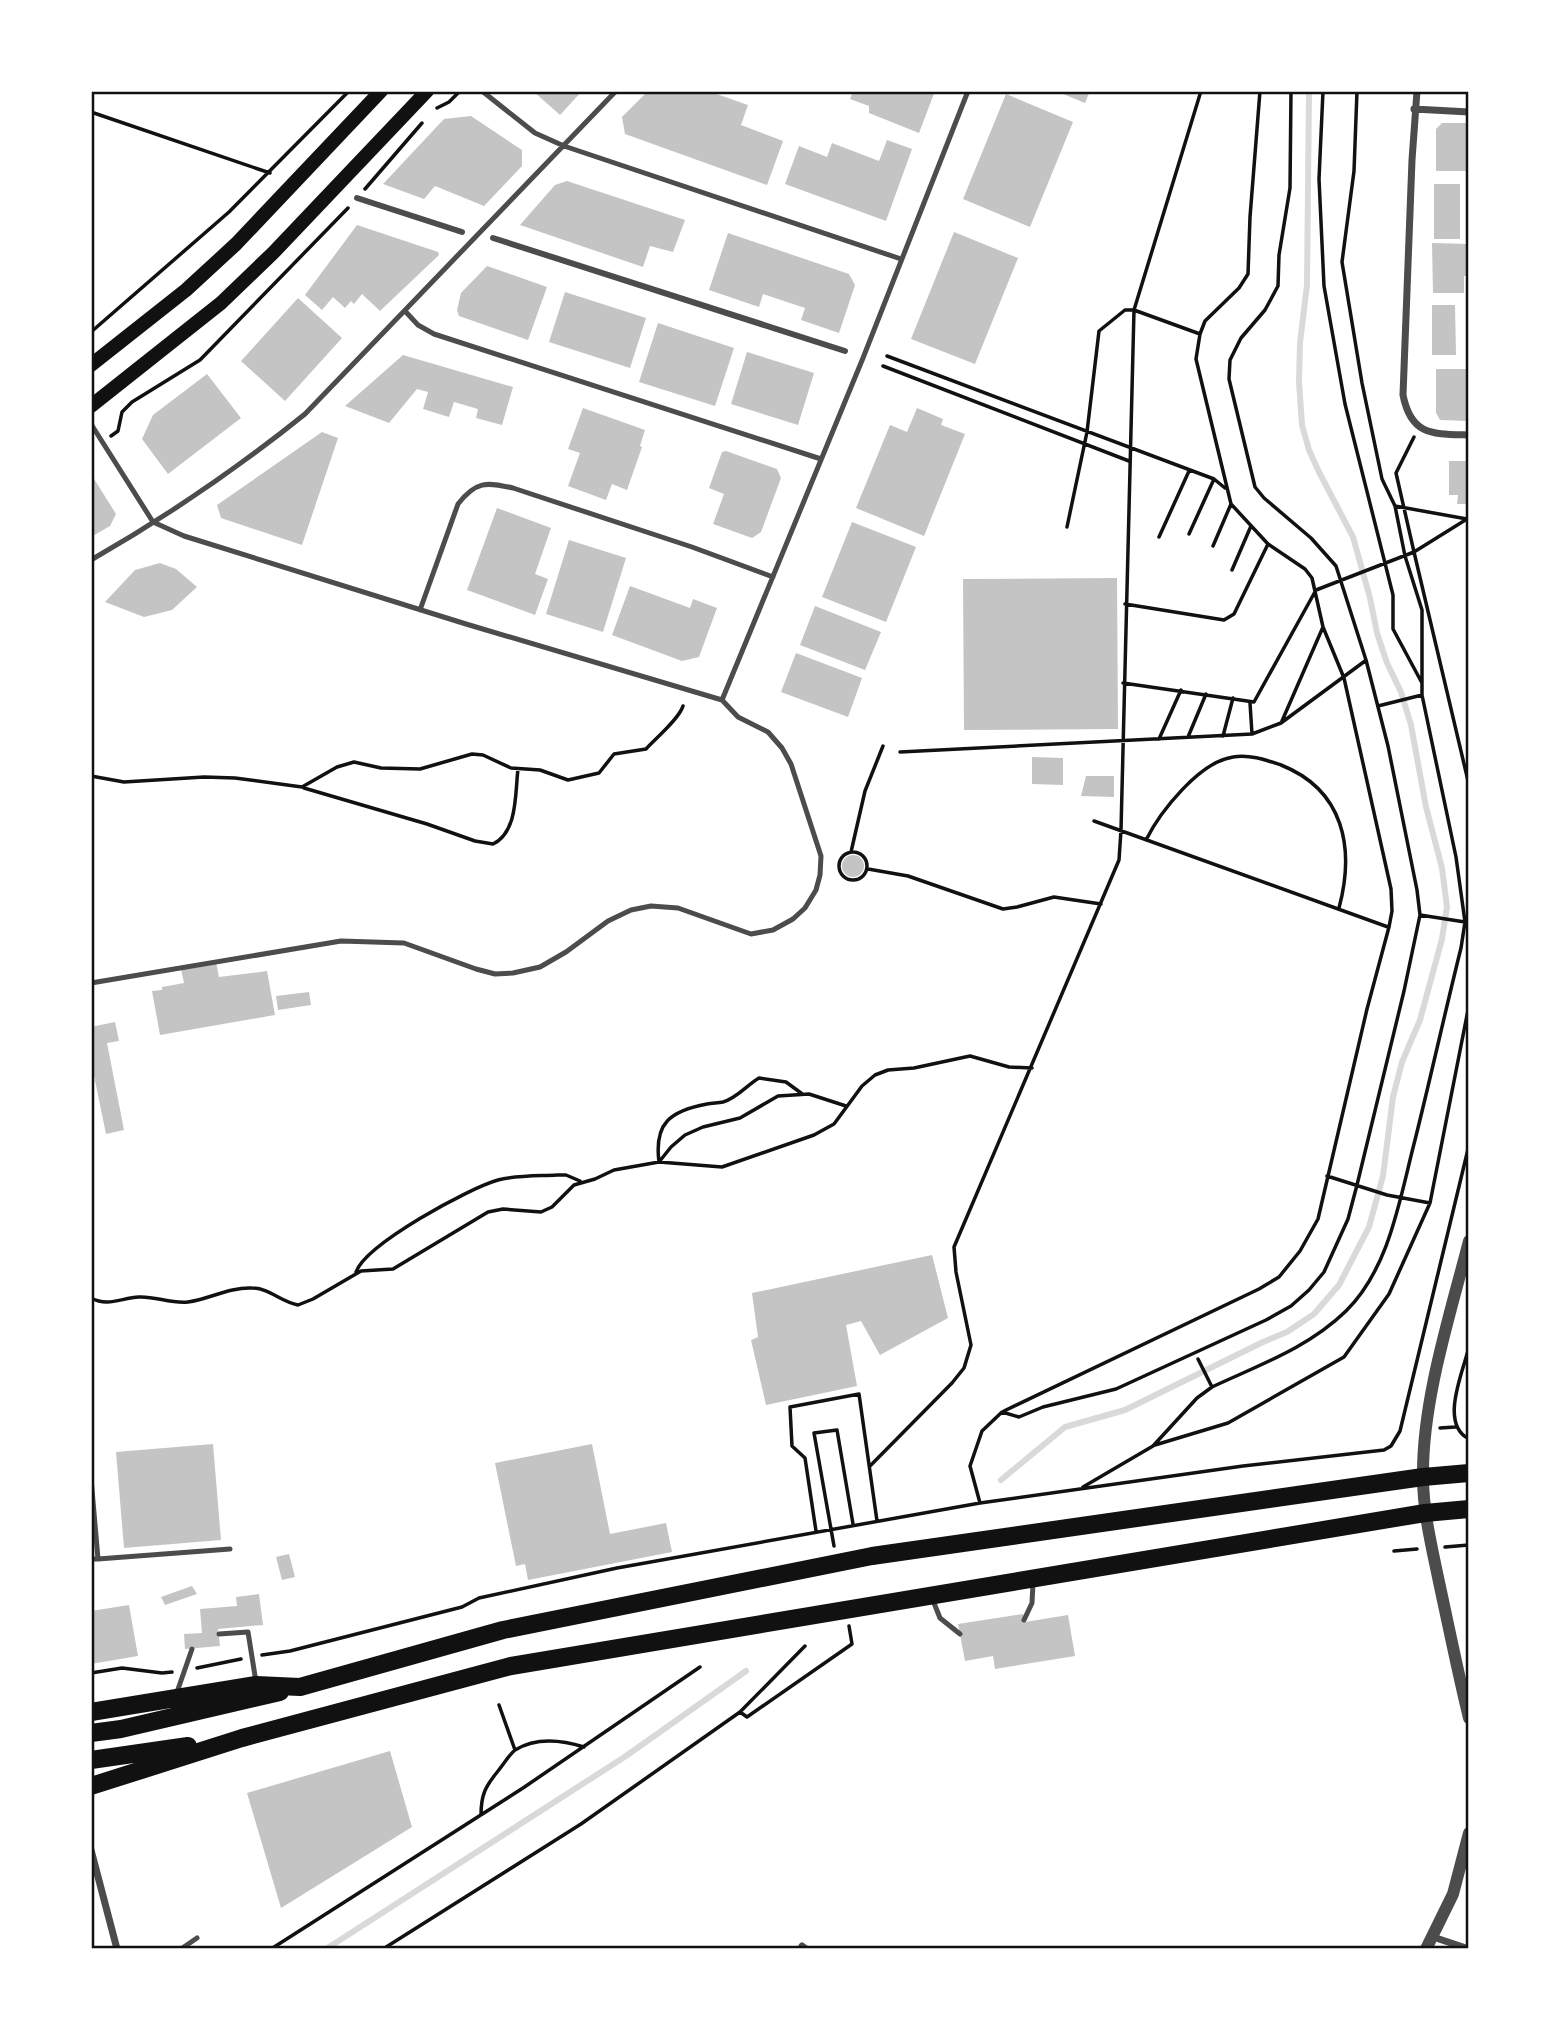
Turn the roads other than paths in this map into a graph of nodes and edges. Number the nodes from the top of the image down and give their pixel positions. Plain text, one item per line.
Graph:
1 (381, 91) edge
2 (427, 91) edge
3 (482, 91) edge
4 (615, 91) edge
5 (968, 91) edge
6 (1417, 91) edge
7 (1414, 109) junction
8 (1469, 112) edge
9 (564, 146) junction
10 (357, 198) dead end
11 (462, 232) dead end
12 (493, 238) dead end
13 (901, 259) junction
14 (405, 311) junction
15 (845, 351) dead end
16 (91, 365) edge
17 (91, 406) edge
18 (91, 425) edge
19 (1469, 435) edge
20 (821, 459) junction
21 (153, 523) junction
22 (91, 559) edge
23 (773, 577) junction
24 (420, 610) junction
25 (722, 700) junction
26 (91, 983) edge
27 (1469, 1241) edge
28 (1469, 1473) edge
29 (1423, 1477) junction
30 (91, 1478) edge
31 (1469, 1509) edge
32 (1426, 1513) junction
33 (230, 1549) dead end
34 (95, 1559) edge
35 (1033, 1578) junction
36 (931, 1595) junction
37 (1024, 1620) dead end
38 (219, 1634) dead end
39 (960, 1634) dead end
40 (192, 1648) dead end
41 (256, 1685) junction
42 (300, 1687) junction
43 (174, 1700) junction
44 (91, 1712) edge
45 (1469, 1718) edge
46 (91, 1733) edge
47 (242, 1738) junction
48 (91, 1760) edge
49 (91, 1786) edge
50 (1469, 1833) edge
51 (91, 1850) edge
52 (1433, 1937) junction
53 (197, 1938) dead end
54 (117, 1949) edge
55 (181, 1949) edge
56 (1426, 1949) edge
57 (1469, 1949) edge

1 - 16 main road
2 - 17 main road
3 - 9 lane
4 - 9 lane
5 - 13 lane
6 - 7 street
7 - 8 street
7 - 19 street
9 - 13 lane
9 - 14 lane
10 - 11 street
12 - 15 street
13 - 20 lane
14 - 20 lane
14 - 21 lane
18 - 21 lane
20 - 23 lane
21 - 22 lane
21 - 24 lane
23 - 24 lane
23 - 25 lane
24 - 25 lane
25 - 26 lane
27 - 29 street
28 - 29 main road
29 - 32 street
29 - 42 main road
30 - 34 lane
31 - 32 main road
32 - 35 main road
32 - 45 street
33 - 34 lane
35 - 36 main road
35 - 37 lane
36 - 39 lane
36 - 47 main road
38 - 41 lane
40 - 43 lane
41 - 42 main road
41 - 43 main road
42 - 46 main road
43 - 44 main road
47 - 48 main road
47 - 49 main road
50 - 52 street
51 - 54 street
52 - 56 street
52 - 57 street
53 - 55 lane

